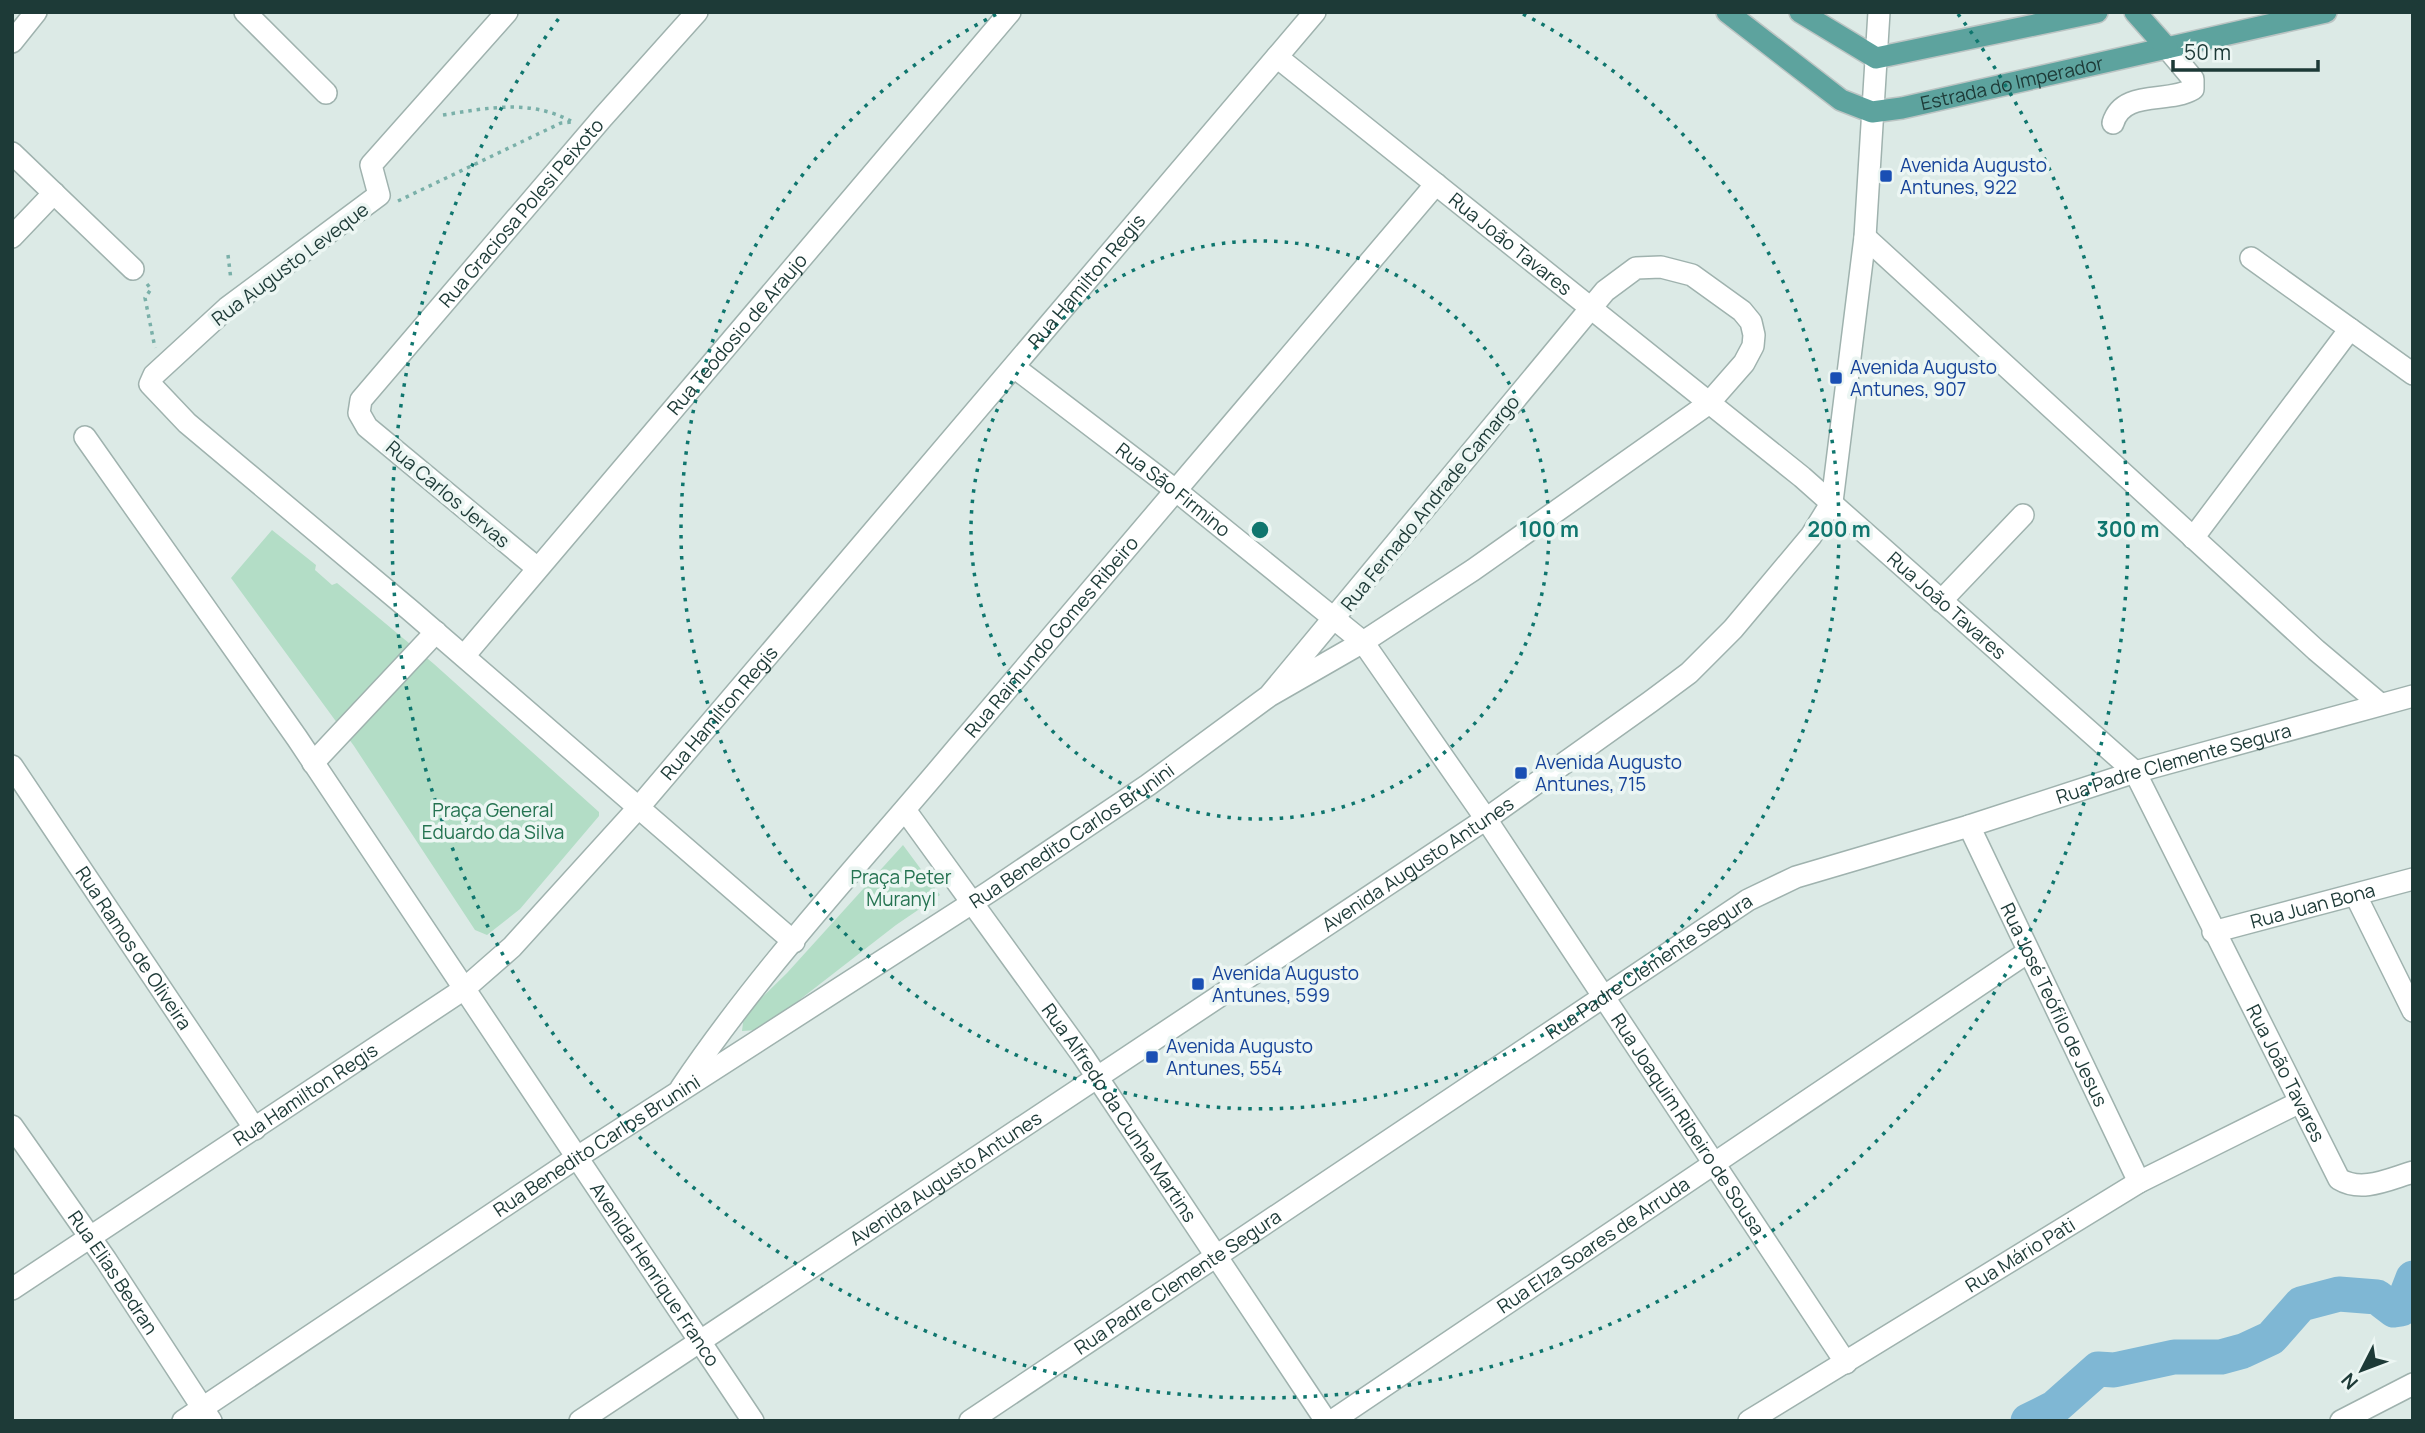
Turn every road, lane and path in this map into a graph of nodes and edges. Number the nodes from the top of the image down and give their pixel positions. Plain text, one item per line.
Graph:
1 (36, 12) edge
2 (507, 12) edge
3 (697, 12) edge
4 (1010, 12) edge
5 (1315, 12) edge
6 (1727, 12) edge
7 (1800, 12) edge
8 (1879, 12) edge
9 (2097, 12) edge
10 (2135, 12) edge
11 (2326, 12) edge
12 (253, 15) edge
13 (12, 42) edge
14 (2167, 48) junction
15 (1277, 57) junction
16 (1875, 58) junction
17 (326, 93) dead end
18 (424, 106) junction
19 (1872, 112) junction
20 (603, 117) junction
21 (573, 122) junction
22 (2112, 123) dead end
23 (12, 153) edge
24 (1436, 184) junction
25 (54, 192) junction
26 (379, 195) junction
27 (12, 237) edge
28 (1865, 237) junction
29 (2251, 258) dead end
30 (133, 269) joint
31 (1589, 308) junction
32 (2350, 329) junction
33 (1014, 367) junction
34 (2413, 374) edge
35 (155, 375) junction
36 (1708, 404) junction
37 (361, 419) joint
38 (85, 437) dead end
39 (1174, 489) junction
40 (1832, 502) junction
41 (2023, 515) dead end
42 (2193, 538) junction
43 (536, 567) junction
44 (1941, 601) junction
45 (1334, 620) junction
46 (436, 632) junction
47 (1363, 642) junction
48 (464, 656) junction
49 (1269, 696) junction
50 (2412, 696) edge
51 (2380, 704) junction
52 (313, 763) junction
53 (12, 766) edge
54 (2134, 772) junction
55 (639, 807) junction
56 (905, 810) junction
57 (1486, 819) junction
58 (1969, 826) junction
59 (2413, 879) edge
60 (2356, 896) junction
61 (971, 902) junction
62 (2213, 932) junction
63 (794, 943) junction
64 (2028, 952) junction
65 (464, 989) junction
66 (1604, 998) junction
67 (2413, 1011) edge
68 (1098, 1079) junction
69 (676, 1096) junction
70 (2300, 1102) junction
71 (12, 1126) edge
72 (255, 1129) junction
73 (576, 1158) junction
74 (1714, 1166) junction
75 (2413, 1172) edge
76 (2139, 1182) junction
77 (90, 1238) junction
78 (1218, 1256) junction
79 (12, 1289) edge
80 (701, 1342) junction
81 (1846, 1363) junction
82 (2413, 1384) edge
83 (207, 1414) edge
84 (183, 1421) edge
85 (580, 1421) edge
86 (753, 1421) edge
87 (970, 1421) edge
88 (1326, 1421) edge
89 (1332, 1421) edge
90 (1749, 1421) edge
91 (2341, 1421) edge

1 - 13 street
2 - 18 street, Rua Augusto Leveque
3 - 20 street, Rua Graciosa Polesi Peixoto
4 - 43 street, Rua Teodosio de Araujo
5 - 15 street, Rua Hamilton Regis
6 - 19 main road
7 - 16 main road
8 - 16 street, Avenida Augusto Antunes
9 - 16 main road
10 - 14 main road
11 - 14 main road, Estrada do Imperador
12 - 17 street
14 - 19 main road, Estrada do Imperador
14 - 22 street
15 - 24 street, Rua João Tavares
15 - 33 street, Rua Hamilton Regis
16 - 19 street, Avenida Augusto Antunes
18 - 21 path
18 - 26 street, Rua Augusto Leveque
19 - 28 street, Avenida Augusto Antunes
20 - 21 path
20 - 37 street, Rua Graciosa Polesi Peixoto
21 - 26 path
23 - 25 street
24 - 31 street, Rua João Tavares
24 - 39 street, Rua Raimundo Gomes Ribeiro
25 - 27 street
25 - 30 street
26 - 35 street, Rua Augusto Leveque
28 - 40 street, Avenida Augusto Antunes
28 - 42 street
29 - 32 street
30 - 35 path
31 - 36 street, Rua João Tavares
31 - 36 street, Rua Fernado Andrade Camargo
31 - 45 street, Rua Fernado Andrade Camargo
32 - 34 street
32 - 42 street
33 - 39 street, Rua São Firmino
33 - 55 street, Rua Hamilton Regis
35 - 46 street
36 - 40 street, Rua João Tavares
36 - 47 street, Rua Benedito Carlos Brunini
37 - 43 street, Rua Carlos Jervas
38 - 52 street
39 - 45 street, Rua São Firmino
39 - 56 street, Rua Raimundo Gomes Ribeiro
40 - 44 street, Rua João Tavares
40 - 57 street, Avenida Augusto Antunes
41 - 44 street
42 - 51 street
43 - 48 street, Rua Teodosio de Araujo
44 - 54 street, Rua João Tavares
45 - 47 street, Rua São Firmino
45 - 49 street, Rua Fernado Andrade Camargo
46 - 48 street
46 - 52 street
47 - 49 street, Rua Benedito Carlos Brunini
47 - 57 street, Rua Joaquim Ribeiro de Sousa
48 - 55 street
49 - 61 street, Rua Benedito Carlos Brunini
50 - 51 street, Rua Padre Clemente Segura
51 - 54 street, Rua Padre Clemente Segura
52 - 65 street
53 - 72 street, Rua Ramos de Oliveira
54 - 58 street, Rua Padre Clemente Segura
54 - 62 street, Rua João Tavares
55 - 63 street
55 - 65 street, Rua Hamilton Regis
56 - 61 street, Rua Alfredo da Cunha Martins
56 - 63 street, Rua Raimundo Gomes Ribeiro
57 - 66 street, Rua Joaquim Ribeiro de Sousa
57 - 68 street, Avenida Augusto Antunes
58 - 64 street, Rua José Teófilo de Jesus
58 - 66 street, Rua Padre Clemente Segura
59 - 60 street, Rua Juan Bona
60 - 62 street, Rua Juan Bona
60 - 67 street
61 - 68 street, Rua Alfredo da Cunha Martins
61 - 69 street, Rua Benedito Carlos Brunini
62 - 70 street, Rua João Tavares
63 - 69 street, Rua Raimundo Gomes Ribeiro
64 - 74 street, Rua Elza Soares de Arruda
64 - 76 street, Rua José Teófilo de Jesus
65 - 72 street, Rua Hamilton Regis
65 - 73 street, Avenida Henrique Franco
66 - 74 street, Rua Joaquim Ribeiro de Sousa
66 - 78 street, Rua Padre Clemente Segura
68 - 78 street, Rua Alfredo da Cunha Martins
68 - 80 street, Avenida Augusto Antunes
69 - 73 street, Rua Benedito Carlos Brunini
70 - 75 street, Rua João Tavares
70 - 76 street, Rua Mário Pati
71 - 77 street, Rua Elias Bedran
72 - 77 street, Rua Hamilton Regis
73 - 80 street, Avenida Henrique Franco
73 - 83 street, Rua Benedito Carlos Brunini
74 - 81 street, Rua Joaquim Ribeiro de Sousa
74 - 89 street, Rua Elza Soares de Arruda
76 - 81 street, Rua Mário Pati
77 - 79 street, Rua Hamilton Regis
77 - 83 street, Rua Elias Bedran
78 - 87 street, Rua Padre Clemente Segura
78 - 88 street, Rua Alfredo da Cunha Martins
80 - 85 street, Avenida Augusto Antunes
80 - 86 street, Avenida Henrique Franco
81 - 90 street, Rua Mário Pati
82 - 91 street
83 - 84 street, Rua Benedito Carlos Brunini

